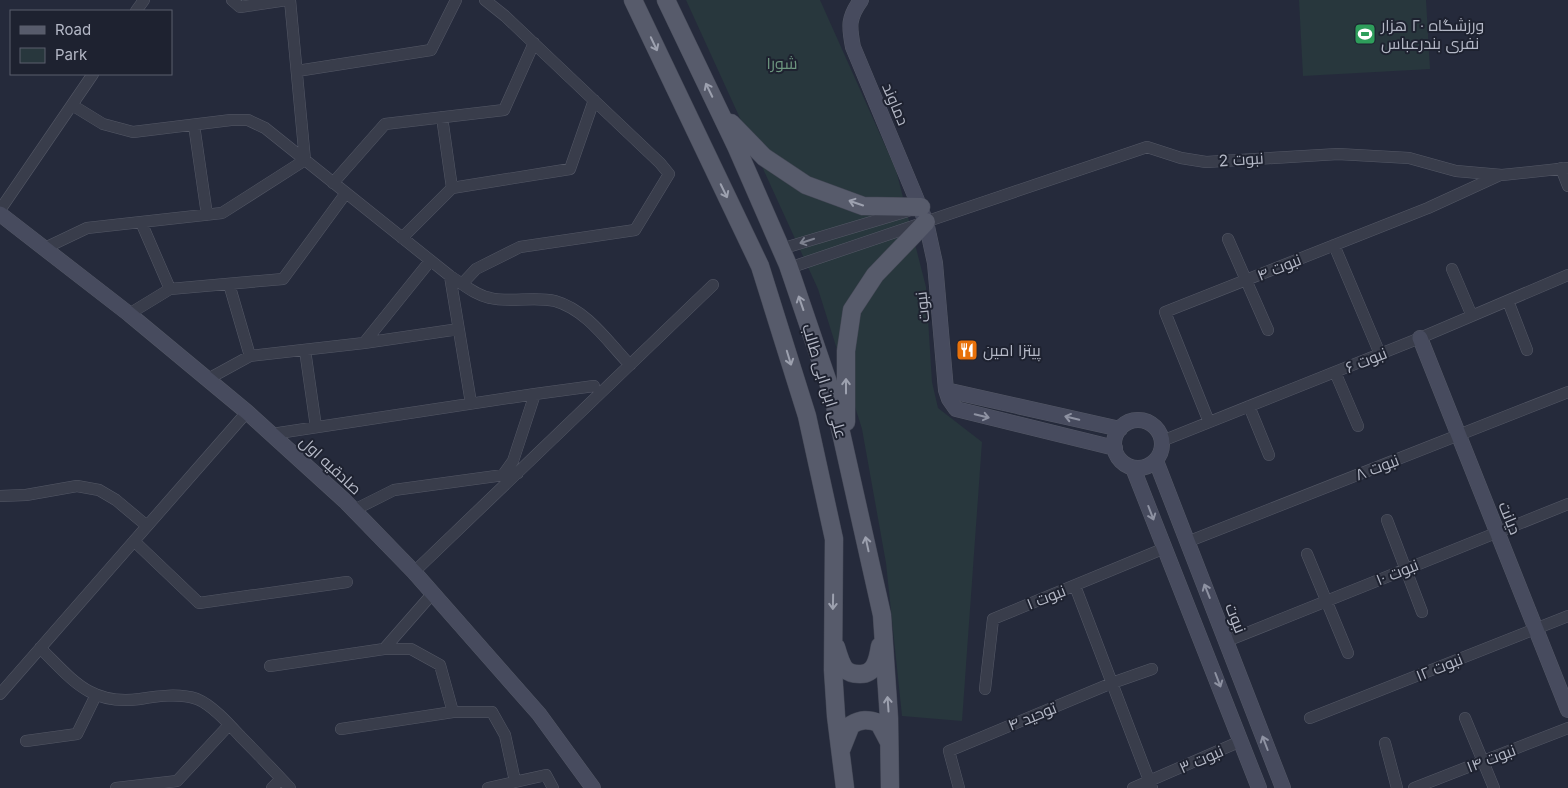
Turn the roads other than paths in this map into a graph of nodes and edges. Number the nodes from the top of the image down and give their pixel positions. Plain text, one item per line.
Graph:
1 (232, 0) edge
2 (288, 0) edge
3 (456, 0) edge
4 (486, 0) edge
5 (633, 0) edge
6 (666, 0) edge
7 (861, 0) edge
8 (534, 43) junction
9 (296, 71) junction
10 (92, 75) edge
11 (594, 100) junction
12 (72, 105) junction
13 (719, 112) junction
14 (442, 118) junction
15 (194, 125) junction
16 (305, 160) junction
17 (1564, 168) edge
18 (1502, 175) junction
19 (333, 183) junction
20 (1568, 186) edge
21 (452, 188) junction
22 (346, 193) junction
23 (0, 210) edge
24 (0, 214) edge
25 (207, 215) junction
26 (924, 215) junction
27 (141, 222) junction
28 (402, 238) junction
29 (1228, 239) dead end
30 (1334, 245) junction
31 (45, 248) junction
32 (781, 249) junction
33 (430, 260) junction
34 (789, 268) junction
35 (1452, 269) dead end
36 (450, 276) junction
37 (1568, 276) edge
38 (1246, 280) junction
39 (229, 284) junction
40 (462, 284) junction
41 (713, 285) dead end
42 (170, 289) junction
43 (1508, 301) junction
44 (129, 314) junction
45 (1472, 316) junction
46 (459, 329) junction
47 (1268, 330) dead end
48 (1420, 338) junction
49 (364, 343) junction
50 (305, 350) junction
51 (1527, 350) dead end
52 (1380, 354) junction
53 (250, 356) junction
54 (630, 365) junction
55 (1335, 372) junction
56 (208, 379) junction
57 (594, 386) dead end
58 (946, 390) junction
59 (1568, 392) edge
60 (535, 394) junction
61 (472, 403) junction
62 (1249, 406) junction
63 (248, 412) junction
64 (1209, 422) junction
65 (1358, 426) dead end
66 (316, 427) junction
67 (1120, 429) junction
68 (272, 434) junction
69 (1458, 435) junction
70 (1162, 441) junction
71 (1115, 448) junction
72 (846, 452) junction
73 (1269, 455) dead end
74 (1156, 462) junction
75 (1133, 468) junction
76 (518, 473) junction
77 (504, 475) junction
78 (0, 496) edge
79 (1568, 504) edge
80 (354, 510) junction
81 (1386, 520) dead end
82 (147, 526) junction
83 (1497, 532) junction
84 (134, 540) junction
85 (1187, 542) junction
86 (1165, 548) junction
87 (1307, 554) dead end
88 (1406, 569) junction
89 (414, 572) junction
90 (347, 582) dead end
91 (1075, 586) junction
92 (433, 593) junction
93 (1326, 601) junction
94 (1422, 612) dead end
95 (1568, 616) edge
96 (1536, 629) junction
97 (883, 630) junction
98 (833, 637) junction
99 (1227, 641) junction
100 (40, 648) junction
101 (384, 648) junction
102 (1206, 650) junction
103 (1348, 652) dead end
104 (270, 666) dead end
105 (1152, 668) dead end
106 (1112, 683) junction
107 (985, 689) dead end
108 (0, 694) edge
109 (96, 695) junction
110 (1568, 710) edge
111 (453, 712) junction
112 (1310, 718) dead end
113 (1465, 718) dead end
114 (229, 725) junction
115 (1568, 728) edge
116 (341, 729) dead end
117 (26, 741) dead end
118 (1241, 741) junction
119 (889, 743) junction
120 (1384, 743) dead end
121 (840, 752) junction
122 (1483, 761) junction
123 (281, 779) junction
124 (516, 781) junction
125 (1151, 785) edge
126 (116, 788) edge
127 (272, 788) edge
128 (290, 788) edge
129 (488, 788) edge
130 (553, 788) edge
131 (593, 788) edge
132 (844, 788) edge
133 (890, 788) edge
134 (958, 788) edge
135 (1133, 788) edge
136 (1259, 788) edge
137 (1283, 788) edge
138 (1397, 788) edge
139 (1414, 788) edge
140 (1494, 788) edge

1 - 2 street
2 - 9 street
3 - 9 street
4 - 8 street
5 -> 98 main road, علی ابن ابی طالب
13 -> 6 main road, علی ابن ابی طالب
7 - 26 main road, دماوند
8 - 11 street
8 - 14 street
9 - 16 street
10 - 12 street
11 - 21 street
11 - 40 street
12 - 15 street
12 - 23 street
26 -> 13 main road
13 - 32 main road, علی ابن ابی طالب
14 - 19 street
14 - 21 street
15 - 16 street
15 - 25 street
16 - 19 street
16 - 25 street
17 - 18 street, نبوت 2
17 - 20 street
18 - 26 street, نبوت 2
18 - 30 street, نبوت ۴
19 - 22 street
21 - 28 street
22 - 28 street
22 - 39 street
24 - 31 main road, صادقیه اول
25 - 27 street
26 -> 32 street
26 - 34 street
26 - 58 main road, نبوت
72 -> 26 main road
27 - 31 street
27 - 42 street
28 - 33 street
29 - 38 street
30 - 38 street, نبوت ۴
30 - 52 street
31 - 44 main road, صادقیه اول
32 - 34 main road, علی ابن ابی طالب
33 - 36 street
33 - 49 street
72 -> 34 main road, علی ابن ابی طالب
35 - 45 street
36 - 40 street
36 - 46 street
37 - 43 street, نبوت ۶
38 - 47 street
38 - 64 street, نبوت ۴
39 - 42 street
39 - 53 street
40 - 54 street
41 - 54 street
42 - 44 street
43 - 45 street, نبوت ۶
43 - 51 street
44 - 56 main road, صادقیه اول
45 - 48 street, نبوت ۶
46 - 49 street
46 - 61 street
48 - 52 street, نبوت ۶
48 - 69 main road, دیانت
49 - 50 street
50 - 53 street
50 - 66 street
52 - 55 street, نبوت ۶
53 - 56 street
54 - 76 street
55 - 62 street, نبوت ۶
55 - 65 street
56 - 63 main road, صادقیه اول
57 - 60 street
67 -> 58 main road
58 -> 71 main road, نبوت
59 - 69 street, نبوت ۸
60 - 61 street
60 - 77 street
61 - 66 street
62 - 64 street, نبوت ۶
62 - 73 street
63 - 68 main road, صادقیه اول
63 - 82 street
64 - 70 street, نبوت ۶
66 - 68 street
67 - 70 main road
67 - 71 main road
68 - 80 main road, صادقیه اول
69 - 83 main road, دیانت
69 - 85 street, نبوت ۸
70 - 74 main road
71 - 75 main road
97 -> 72 main road, علی ابن ابی طالب
74 - 75 main road
74 - 85 main road, نبوت
75 -> 86 main road
76 - 77 street
76 - 89 street
77 - 80 street
78 - 82 street
79 - 83 street, نبوت ۱۰
80 - 89 main road, صادقیه اول
81 - 88 street
82 - 84 street
83 - 88 street, نبوت ۱۰
83 - 96 main road, دیانت
84 - 90 street
84 - 100 street
99 -> 85 main road, نبوت
86 - 91 street, نبوت ۱
86 - 102 main road
87 - 93 street
88 - 93 street, نبوت ۱۰
88 - 94 street
89 - 92 main road, صادقیه اول
91 - 106 street
91 - 107 street, نبوت ۱
92 - 101 street
92 - 131 main road, صادقیه اول
93 - 99 street, نبوت ۱۰
93 - 103 street
95 - 96 street, نبوت ۱۲
96 - 110 main road, دیانت
96 - 112 street, نبوت ۱۲
97 - 98 main road
119 -> 97 main road, علی ابن ابی طالب
98 - 121 main road, علی ابن ابی طالب
99 - 102 main road
137 -> 99 main road, نبوت
100 - 108 street
100 - 109 street
101 - 104 street
101 - 111 street
102 -> 118 main road
105 - 106 street, توحید ۴
106 - 125 street
106 - 134 street, توحید ۴
109 - 114 street
109 - 117 street
111 - 116 street
111 - 124 street
113 - 122 street
114 - 123 street
114 - 126 street
115 - 122 street, نبوت ۱۴
118 - 125 street, نبوت ۳
118 - 136 main road
119 - 121 main road
119 - 133 main road, علی ابن ابی طالب
120 - 138 street
121 - 132 main road, علی ابن ابی طالب
122 - 139 street, نبوت ۱۴
122 - 140 street
123 - 127 street
123 - 128 street
124 - 129 street
124 - 130 street
125 - 135 street, نبوت ۳

